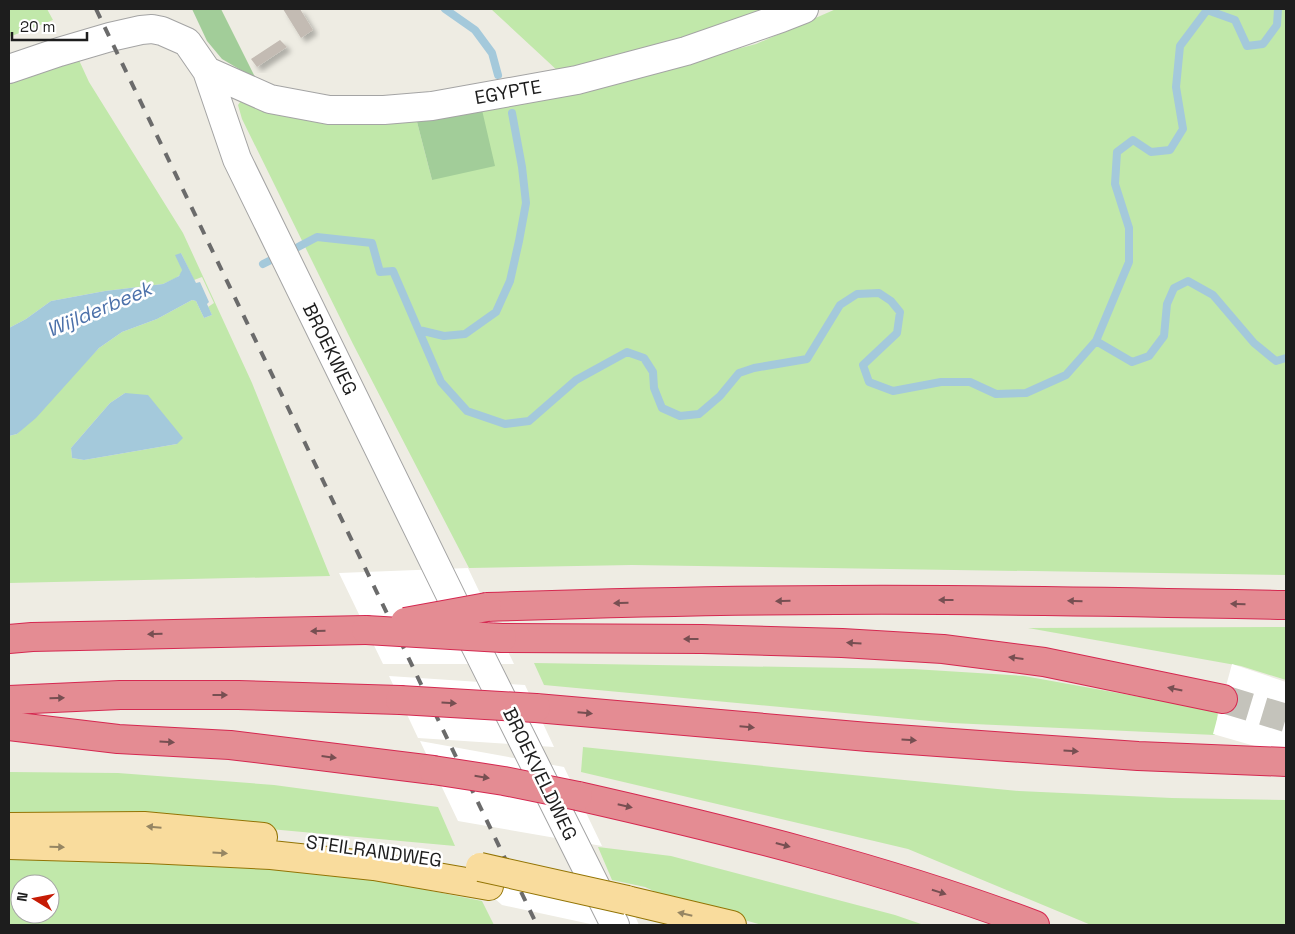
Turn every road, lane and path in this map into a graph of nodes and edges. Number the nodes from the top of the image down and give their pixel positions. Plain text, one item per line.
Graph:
1 (804, 9) edge
2 (9, 69) edge
3 (207, 71) junction
4 (1286, 605) edge
5 (464, 622) joint
6 (366, 630) junction
7 (9, 640) edge
8 (1223, 699) tunnel mouth
9 (9, 700) edge
10 (9, 726) edge
11 (1286, 762) edge
12 (9, 827) edge
13 (9, 845) edge
14 (485, 876) junction
15 (634, 918) edge
16 (732, 925) edge
17 (1035, 925) edge

1 - 3 street, EGYPTE
2 - 3 street, BROEKWEG
3 - 5 street, BROEKWEG
4 -> 6 highway, bridge
5 - 15 street, BROEKVELDWEG
6 -> 7 highway
8 -> 6 highway, bridge
9 -> 11 highway, bridge
10 -> 17 highway, bridge
14 -> 12 main road, STEILRANDWEG
13 -> 14 main road, STEILRANDWEG
14 - 15 main road, STEILRANDWEG, bridge
16 -> 15 main road, STEILRANDWEG

